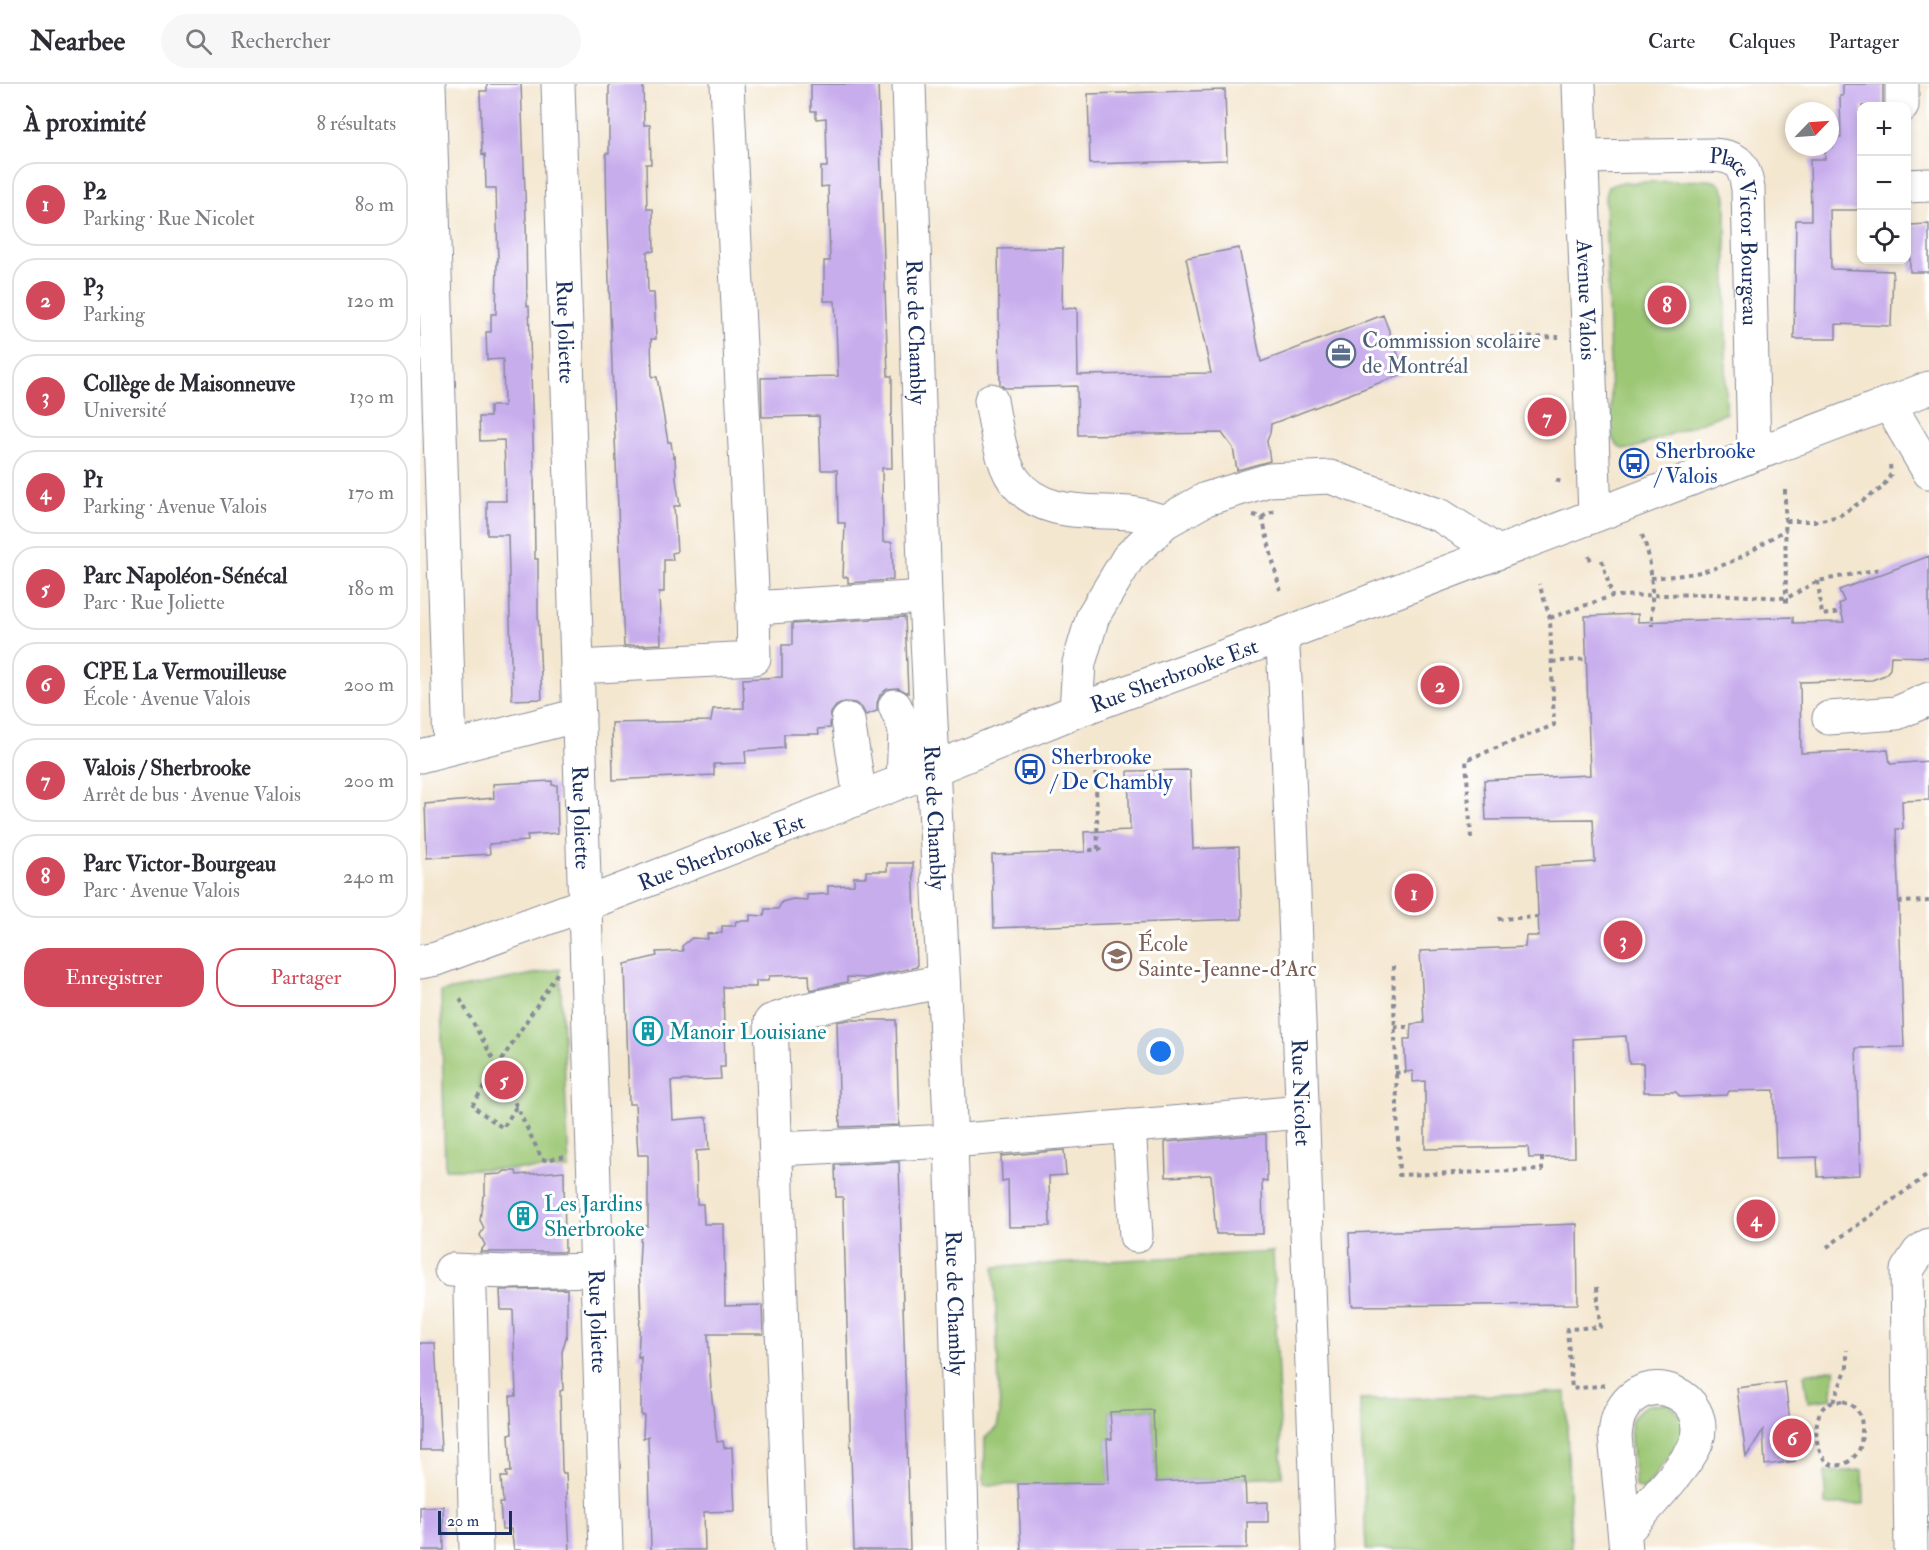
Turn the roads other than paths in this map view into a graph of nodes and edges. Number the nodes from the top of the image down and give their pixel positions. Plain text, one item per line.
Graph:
1 (429, 84) edge
2 (558, 84) edge
3 (727, 84) edge
4 (909, 84) edge
5 (1579, 84) edge
6 (1902, 84) edge
7 (1902, 102) edge
8 (1582, 158) junction
9 (1929, 185) edge
10 (1911, 186) edge
11 (1929, 388) edge
12 (991, 400) dead end
13 (1889, 404) junction
14 (1754, 454) junction
15 (1929, 472) edge
16 (1595, 515) junction
17 (1165, 522) junction
18 (1498, 552) junction
19 (926, 597) junction
20 (753, 608) junction
21 (1282, 635) junction
22 (577, 667) junction
23 (1929, 699) edge
24 (895, 706) dead end
25 (1076, 711) junction
26 (579, 715) junction
27 (1829, 718) dead end
28 (848, 720) dead end
29 (435, 752) edge
30 (934, 769) junction
31 (903, 781) junction
32 (860, 798) junction
33 (586, 904) junction
34 (420, 963) edge
35 (943, 981) junction
36 (1303, 1112) junction
37 (1129, 1126) junction
38 (951, 1141) junction
39 (776, 1149) junction
40 (1136, 1236) dead end
41 (1929, 1245) edge
42 (597, 1270) junction
43 (476, 1550) edge
44 (606, 1550) edge
45 (790, 1550) edge
46 (963, 1550) edge
47 (1319, 1550) edge
48 (1911, 1550) edge

1 - 29 street
2 - 22 street, Rue Joliette
3 - 20 street
4 - 19 street, Rue de Chambly
5 - 8 street, Avenue Valois
6 - 7 street
8 - 14 street, Place Victor Bourgeau
8 - 16 street, Avenue Valois
9 - 10 street
11 - 13 street, Rue Sherbrooke Est
12 - 17 street
13 - 14 street, Rue Sherbrooke Est
13 - 15 street
14 - 16 street, Rue Sherbrooke Est
16 - 18 street, Rue Sherbrooke Est
17 - 18 street
17 - 25 street
18 - 21 street, Rue Sherbrooke Est
19 - 20 street
19 - 30 street, Rue de Chambly
20 - 22 street
21 - 25 street, Rue Sherbrooke Est
21 - 36 street, Rue Nicolet
22 - 26 street, Rue Joliette
23 - 27 street
24 - 31 street
25 - 30 street, Rue Sherbrooke Est
26 - 29 street
26 - 33 street, Rue Joliette
28 - 32 street
30 - 31 street, Rue Sherbrooke Est
30 - 35 street, Rue de Chambly
31 - 32 street, Rue Sherbrooke Est
32 - 33 street, Rue Sherbrooke Est
33 - 34 street, Rue Sherbrooke Est
33 - 42 street, Rue Joliette
35 - 38 street, Rue de Chambly
35 - 39 street
36 - 37 street
36 - 47 street, Rue Nicolet
37 - 38 street
37 - 40 street
38 - 39 street
38 - 46 street, Rue de Chambly
39 - 45 street
41 - 48 street
42 - 43 street
42 - 44 street, Rue Joliette

